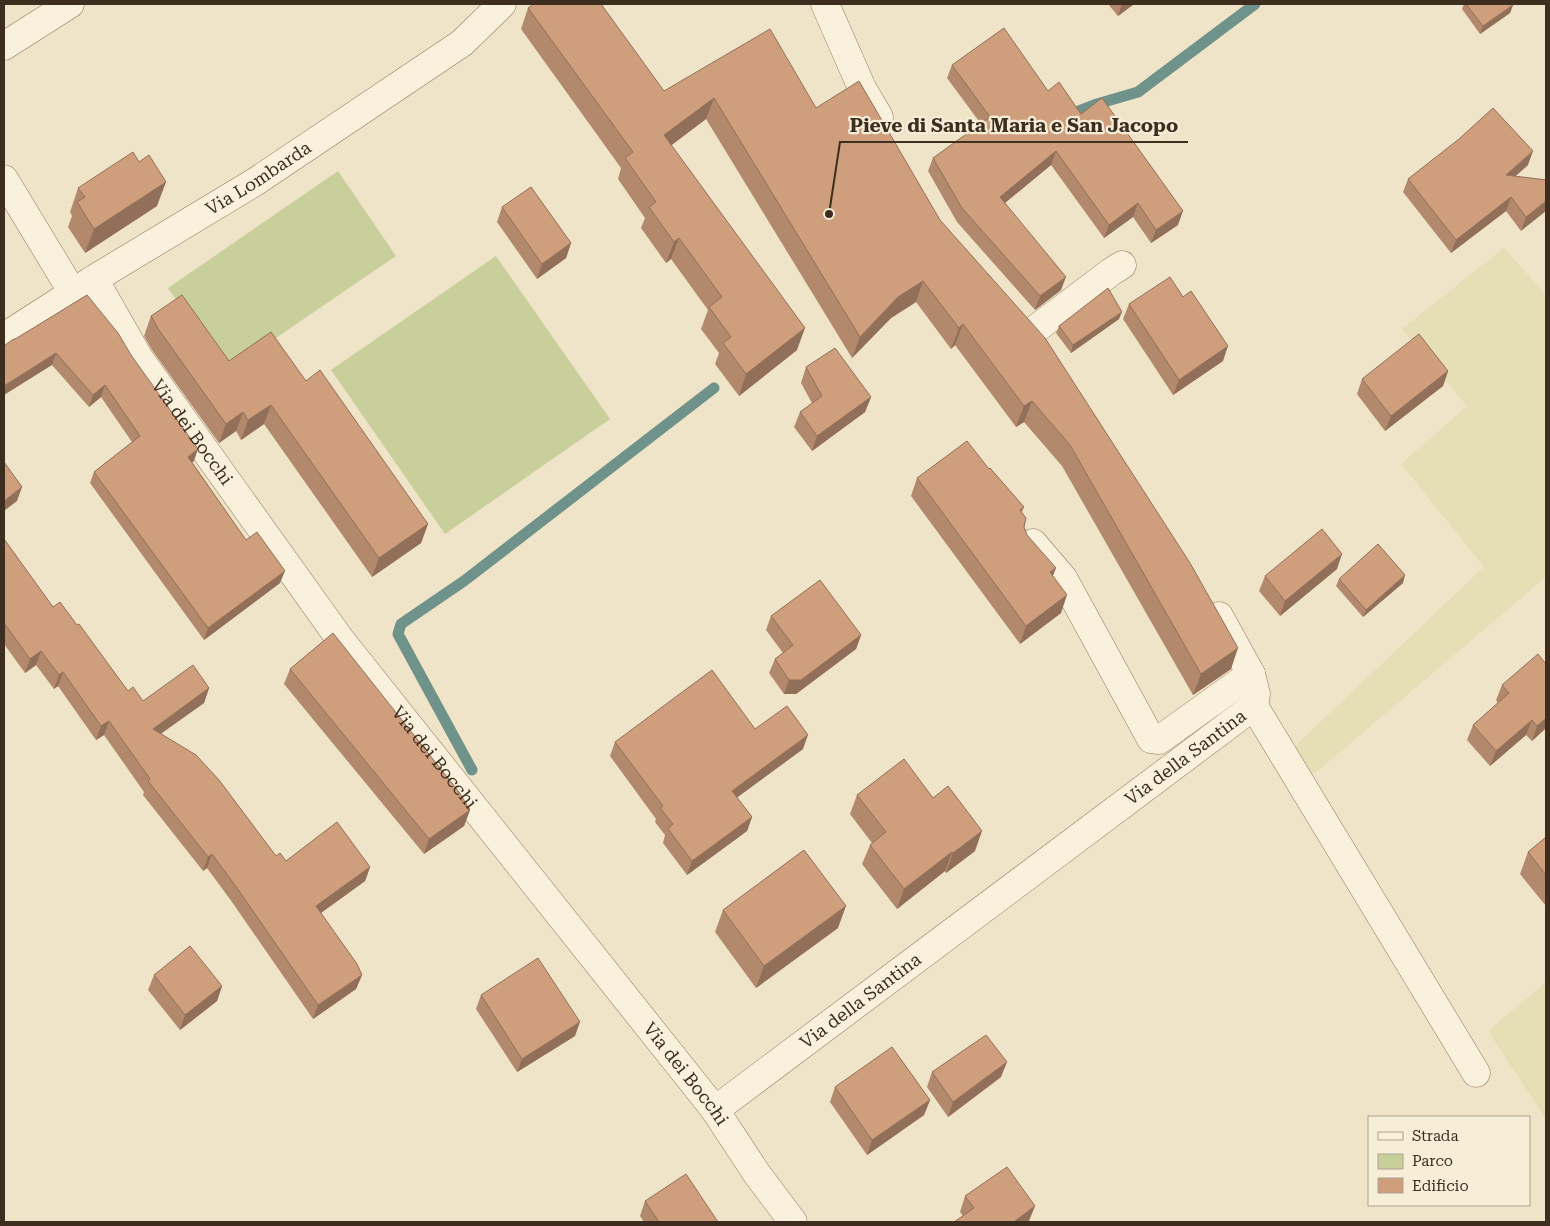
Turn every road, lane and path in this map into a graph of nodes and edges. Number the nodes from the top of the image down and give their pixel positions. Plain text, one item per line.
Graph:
1 (70, 4) edge
2 (502, 4) edge
3 (825, 4) edge
4 (4, 46) edge
5 (891, 138) edge
6 (4, 179) edge
7 (1122, 266) dead end
8 (83, 286) junction
9 (1014, 310) edge
10 (4, 337) edge
11 (1033, 543) edge
12 (1208, 598) edge
13 (1251, 674) junction
14 (1254, 706) junction
15 (1476, 1074) dead end
16 (715, 1110) junction
17 (793, 1222) edge

1 - 4 street
2 - 8 street, Via Lombarda
3 - 5 street
6 - 8 street, Via dei Bocchi
7 - 9 street
8 - 10 street, Via Lombarda
8 - 16 street, Via dei Bocchi
11 - 13 street
12 - 13 street, Via della Santina
13 - 14 street, Via della Santina
14 - 15 street
14 - 16 street, Via della Santina
16 - 17 street, Via dei Bocchi

